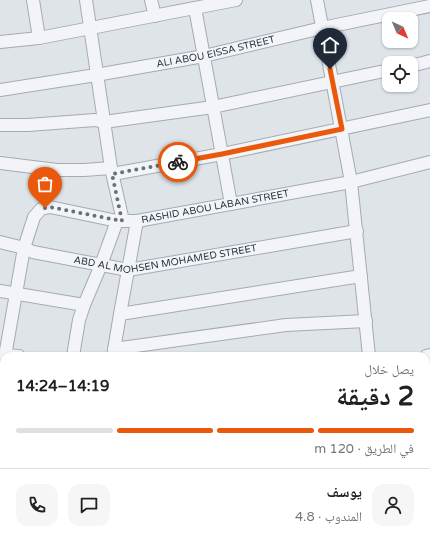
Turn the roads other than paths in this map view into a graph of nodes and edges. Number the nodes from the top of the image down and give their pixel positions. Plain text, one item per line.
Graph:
1 (34, 0) edge
2 (86, 0) edge
3 (151, 0) edge
4 (232, 0) edge
5 (317, 0) edge
6 (179, 6) edge
7 (430, 6) edge
8 (195, 8) junction
9 (155, 16) junction
10 (90, 28) junction
11 (322, 28) junction
12 (39, 38) junction
13 (0, 42) edge
14 (204, 56) junction
15 (430, 61) edge
16 (418, 64) edge
17 (382, 72) edge
18 (96, 75) junction
19 (333, 83) junction
20 (0, 90) edge
21 (213, 107) junction
22 (430, 110) edge
23 (104, 122) junction
24 (0, 125) edge
25 (342, 129) junction
26 (222, 154) junction
27 (430, 162) edge
28 (0, 163) edge
29 (112, 171) junction
30 (352, 182) junction
31 (231, 204) junction
32 (120, 221) junction
33 (137, 221) junction
34 (357, 231) junction
35 (0, 242) edge
36 (24, 248) junction
37 (102, 265) junction
38 (128, 270) junction
39 (361, 276) junction
40 (0, 291) edge
41 (16, 294) junction
42 (84, 305) junction
43 (120, 314) junction
44 (366, 321) junction
45 (4, 352) edge
46 (74, 352) edge
47 (114, 352) edge
48 (120, 352) edge
49 (369, 352) edge

1 - 12 street
2 - 10 street
3 - 9 street
4 - 8 street
5 - 11 street
6 - 8 street
6 - 9 street
7 - 11 street, ALI ABOU EISSA STREET
8 - 14 street
9 - 10 street
10 - 12 street
10 - 18 street
11 - 14 street, ALI ABOU EISSA STREET
11 - 19 street
12 - 13 street
14 - 18 street, ALI ABOU EISSA STREET
14 - 21 street
15 - 16 street
17 - 19 street
18 - 20 street, ALI ABOU EISSA STREET
18 - 23 street
19 - 21 street
19 - 25 street
21 - 23 street
21 - 26 street
22 - 25 street
23 - 24 street
23 - 29 street
25 - 26 street
25 - 30 street
26 - 29 street
26 - 31 street
27 - 30 street, RASHID ABOU LABAN STREET
28 - 29 street
29 - 32 street
30 - 31 street, RASHID ABOU LABAN STREET
30 - 34 street
31 - 33 street, RASHID ABOU LABAN STREET
32 - 33 street, RASHID ABOU LABAN STREET
32 - 36 street, RASHID ABOU LABAN STREET
32 - 37 street
33 - 38 street
34 - 38 street, ABD AL MOHSEN MOHAMED STREET
34 - 39 street
35 - 36 street, ABD AL MOHSEN MOHAMED STREET
36 - 37 street, ABD AL MOHSEN MOHAMED STREET
36 - 41 street, RASHID ABOU LABAN STREET
37 - 38 street, ABD AL MOHSEN MOHAMED STREET
37 - 42 street
38 - 43 street
39 - 43 street
39 - 44 street
40 - 41 street
41 - 42 street
41 - 45 street, RASHID ABOU LABAN STREET
42 - 46 street
43 - 47 street
44 - 48 street
44 - 49 street

